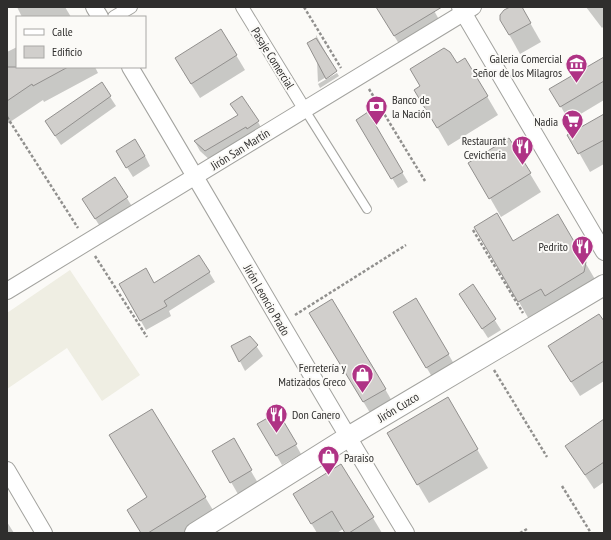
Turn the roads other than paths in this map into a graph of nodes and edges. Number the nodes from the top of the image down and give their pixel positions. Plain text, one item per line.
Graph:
1 (94, 7) edge
2 (131, 7) edge
3 (242, 7) edge
4 (466, 9) edge
5 (99, 16) edge
6 (116, 16) edge
7 (131, 68) edge
8 (305, 110) junction
9 (196, 177) junction
10 (367, 209) dead end
11 (604, 252) edge
12 (604, 285) edge
13 (7, 291) edge
14 (348, 436) junction
15 (7, 470) edge
16 (44, 533) edge
17 (195, 533) edge
18 (406, 533) edge

1 - 5 street
2 - 6 street
3 - 8 street, Pasaje Comercial
4 - 8 street, Jirón San Martín
4 - 11 street
7 - 9 street, Jirón Leoncio Prado
8 - 9 street, Jirón San Martín
8 - 10 lane
9 - 13 street, Jirón San Martín
9 - 14 street, Jirón Leoncio Prado
12 - 14 street, Jirón Cuzco
14 - 17 street, Jirón Cuzco
14 - 18 street, Jirón Leoncio Prado
15 - 16 street

